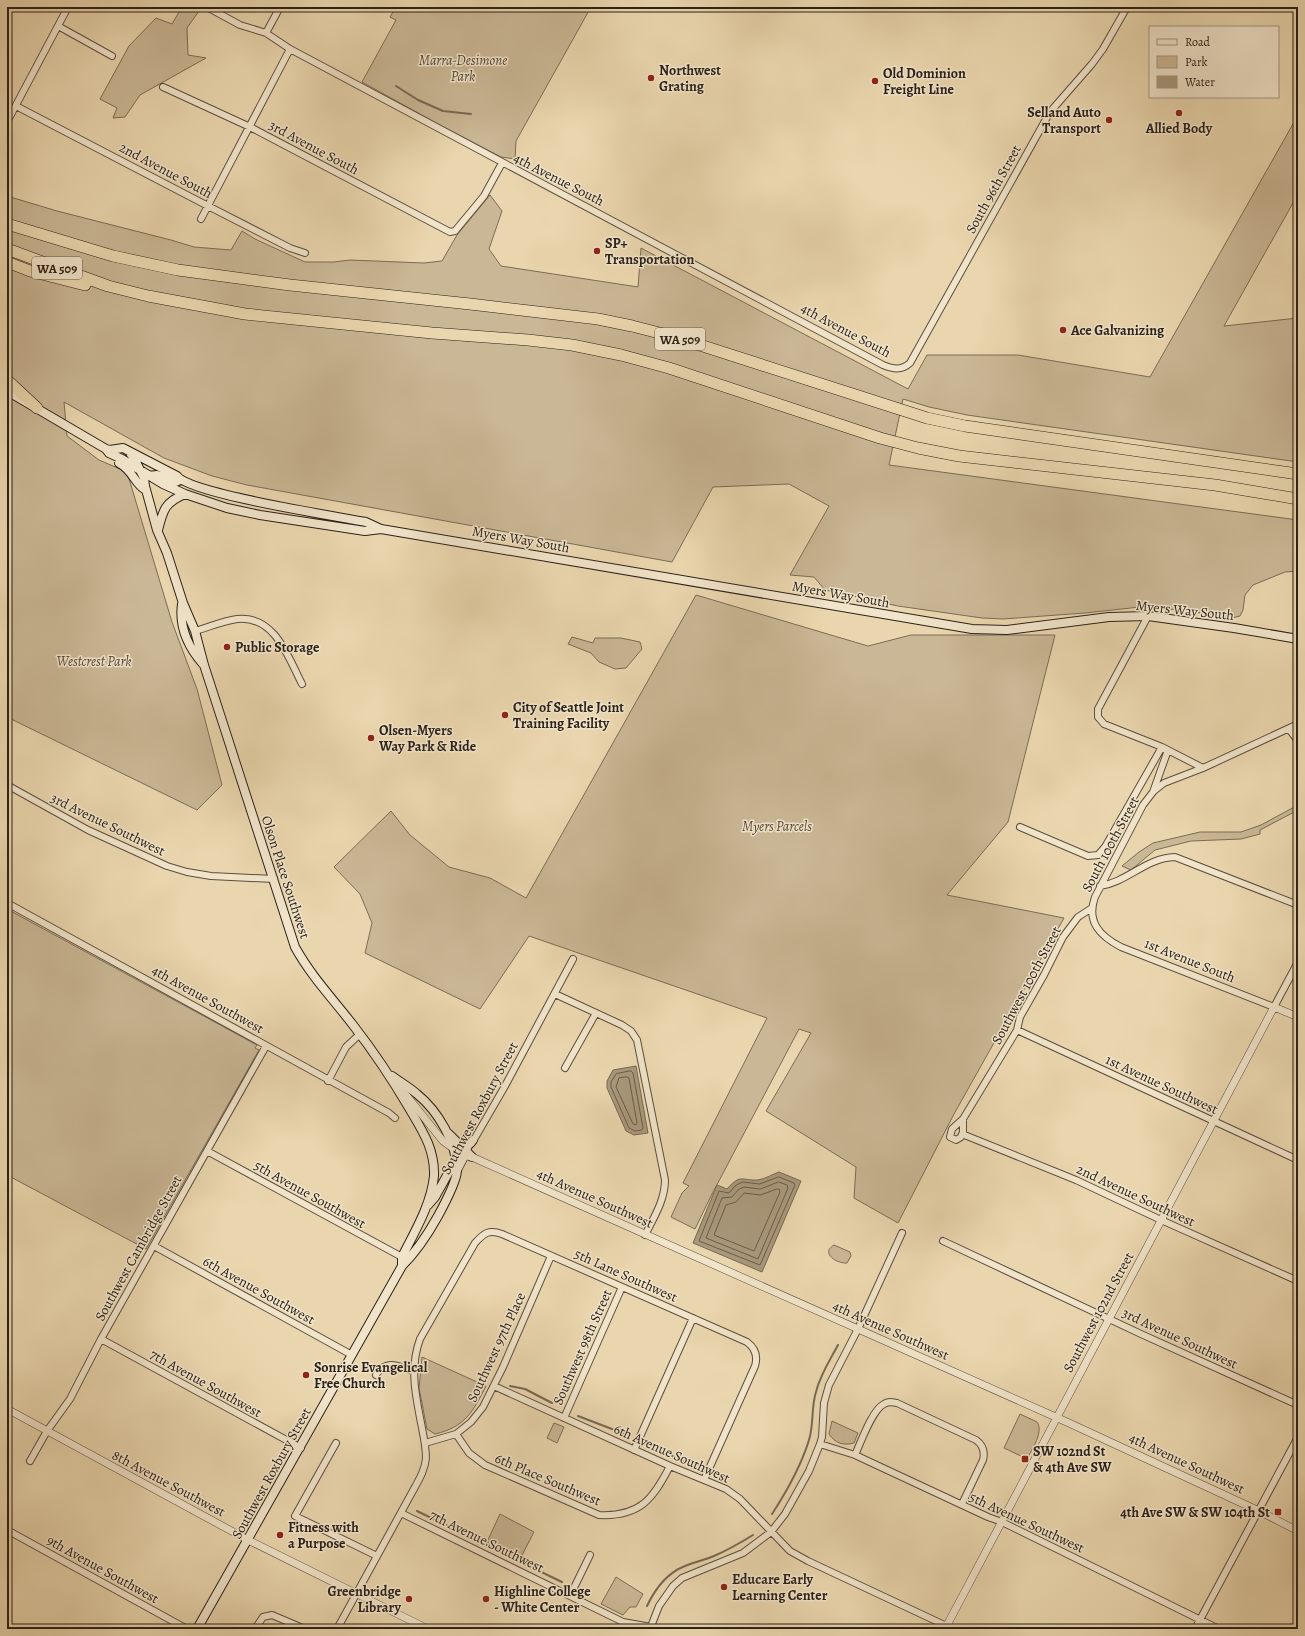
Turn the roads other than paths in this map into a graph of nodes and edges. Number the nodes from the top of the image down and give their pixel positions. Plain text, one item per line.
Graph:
1 (68, 7) edge
2 (207, 7) edge
3 (280, 7) edge
4 (1127, 7) edge
5 (58, 26) junction
6 (266, 33) junction
7 (290, 49) junction
8 (112, 56) dead end
9 (163, 87) dead end
10 (16, 106) junction
11 (7, 122) edge
12 (250, 127) junction
13 (502, 163) junction
14 (208, 206) junction
15 (7, 216) edge
16 (201, 219) dead end
17 (7, 224) edge
18 (54, 238) junction
19 (7, 249) edge
20 (305, 253) dead end
21 (7, 262) edge
22 (108, 286) junction
23 (902, 368) joint
24 (7, 380) edge
25 (7, 391) edge
26 (36, 408) junction
27 (123, 448) junction
28 (109, 452) junction
29 (141, 470) junction
30 (1298, 474) edge
31 (147, 477) junction
32 (180, 480) junction
33 (146, 490) junction
34 (185, 494) junction
35 (1298, 499) edge
36 (381, 529) junction
37 (158, 530) junction
38 (182, 603) junction
39 (1148, 616) junction
40 (195, 631) junction
41 (1298, 639) edge
42 (204, 664) junction
43 (302, 684) dead end
44 (1298, 724) edge
45 (1289, 729) junction
46 (1298, 741) edge
47 (1165, 749) junction
48 (1202, 768) junction
49 (7, 785) edge
50 (1153, 792) junction
51 (1020, 827) dead end
52 (274, 879) junction
53 (1100, 886) junction
54 (7, 903) edge
55 (1298, 905) edge
56 (1092, 908) junction
57 (573, 959) dead end
58 (1298, 962) edge
59 (554, 994) junction
60 (1274, 1007) junction
61 (596, 1013) junction
62 (1298, 1017) edge
63 (1017, 1030) junction
64 (360, 1034) junction
65 (266, 1046) junction
66 (566, 1068) dead end
67 (389, 1074) junction
68 (328, 1080) junction
69 (395, 1118) dead end
70 (963, 1119) junction
71 (1214, 1122) junction
72 (446, 1130) junction
73 (962, 1134) junction
74 (473, 1140) joint
75 (453, 1148) junction
76 (207, 1151) junction
77 (466, 1153) junction
78 (1298, 1160) edge
79 (455, 1161) junction
80 (433, 1167) joint
81 (457, 1172) junction
82 (427, 1208) junction
83 (1161, 1220) junction
84 (902, 1233) dead end
85 (645, 1235) junction
86 (943, 1241) dead end
87 (154, 1246) junction
88 (551, 1256) junction
89 (402, 1262) junction
90 (1298, 1281) edge
91 (622, 1286) junction
92 (693, 1318) junction
93 (1109, 1318) junction
94 (858, 1329) junction
95 (101, 1339) junction
96 (352, 1355) junction
97 (413, 1371) junction
98 (376, 1375) dead end
99 (494, 1386) junction
100 (1298, 1405) edge
101 (7, 1409) edge
102 (564, 1418) junction
103 (1056, 1418) junction
104 (47, 1431) junction
105 (456, 1434) junction
106 (1298, 1438) edge
107 (336, 1443) dead end
108 (425, 1443) junction
109 (820, 1444) junction
110 (301, 1448) junction
111 (634, 1450) junction
112 (855, 1455) junction
113 (30, 1461) dead end
114 (670, 1466) junction
115 (704, 1480) junction
116 (962, 1504) junction
117 (1259, 1511) junction
118 (401, 1512) junction
119 (1002, 1522) junction
120 (7, 1530) edge
121 (1298, 1531) edge
122 (771, 1532) junction
123 (248, 1540) junction
124 (590, 1555) dead end
125 (377, 1556) junction
126 (356, 1593) junction
127 (570, 1596) junction
128 (1200, 1619) junction
129 (650, 1628) edge
130 (948, 1628) edge
131 (187, 1629) edge
132 (198, 1629) edge
133 (255, 1629) edge
134 (305, 1629) edge
135 (337, 1629) edge
136 (428, 1629) edge
137 (1195, 1629) edge
138 (1219, 1629) edge

1 - 5 street
2 - 6 street, 4th Avenue South
3 - 6 street
4 - 23 street, South 96th Street
5 - 8 street
5 - 10 street
6 - 7 street, 4th Avenue South
7 - 12 street
7 - 13 street, 4th Avenue South
9 - 12 street, 3rd Avenue South
10 - 11 street
10 - 14 street, 2nd Avenue South
12 - 13 street, 3rd Avenue South
12 - 14 street
13 - 23 street, 4th Avenue South
14 - 16 street
14 - 20 street, 2nd Avenue South
15 - 18 highway
17 - 18 highway, WA 509
18 - 30 highway, WA 509
19 - 22 highway, WA 509
21 - 22 highway
22 - 35 highway, WA 509
24 - 26 highway
25 - 26 main road
26 - 28 main road
27 - 28 main road, Myers Way South
27 - 29 main road
27 - 32 main road, Myers Way South
28 - 29 main road, Myers Way South
28 - 33 main road, Olson Place Southwest
29 - 31 main road, Myers Way South
31 - 32 main road
31 - 33 main road, Olson Place Southwest
31 - 34 main road, Myers Way South
32 - 36 main road, Myers Way South
33 - 37 main road, Olson Place Southwest
34 - 36 main road, Myers Way South
34 - 37 main road
36 - 39 main road, Myers Way South
37 - 38 main road, Olson Place Southwest
38 - 40 main road, Olson Place Southwest
38 - 42 main road, Olson Place Southwest
39 - 41 main road, Myers Way South
39 - 47 street
40 - 42 main road, Olson Place Southwest
40 - 43 street
42 - 52 main road, Olson Place Southwest
44 - 45 street
45 - 46 street
45 - 48 street
47 - 48 street
47 - 50 street, South 100th Street
47 - 51 street, South 100th Street
48 - 50 street, South 100th Street
49 - 52 street, 3rd Avenue Southwest
50 - 53 street, South 100th Street
52 - 64 main road, Olson Place Southwest
53 - 55 street
53 - 56 street, South 100th Street
54 - 65 street, 4th Avenue Southwest
56 - 60 street, 1st Avenue South
56 - 63 street, Southwest 100th Street
57 - 59 street, Southwest Roxbury Street
58 - 60 street
59 - 61 street
59 - 74 street, Southwest Roxbury Street
60 - 62 street, 1st Avenue South
60 - 71 street, Southwest 102nd Street
61 - 66 street
61 - 85 street
63 - 70 street, Southwest 100th Street
63 - 71 street, 1st Avenue Southwest
64 - 67 main road, Olson Place Southwest
64 - 68 street
65 - 68 street, 4th Avenue Southwest
65 - 76 street, Southwest Cambridge Street
67 - 72 main road, Olson Place Southwest
67 - 75 street, 4th Avenue Southwest
67 - 80 main road, Olson Place Southwest
68 - 69 street, 4th Avenue Southwest
70 - 73 street, Southwest 100th Street
70 - 73 street, Southwest 100th Street
71 - 78 street, 1st Avenue Southwest
71 - 83 street, Southwest 102nd Street
72 - 75 main road, Olson Place Southwest
72 - 77 main road
73 - 83 street, 2nd Avenue Southwest
74 - 77 main road
75 - 77 street, 4th Avenue Southwest
75 - 79 main road, Olson Place Southwest
76 - 87 street, Southwest Cambridge Street
76 - 89 street, 5th Avenue Southwest
77 - 79 main road
77 - 81 street, Southwest Roxbury Street
77 - 85 street, 4th Avenue Southwest
79 - 81 main road, Olson Place Southwest
79 - 82 main road
80 - 82 main road, Southwest Roxbury Street
81 - 89 main road, Southwest Roxbury Street
82 - 89 main road, Southwest Roxbury Street
83 - 90 street, 2nd Avenue Southwest
83 - 93 street, Southwest 102nd Street
84 - 94 street
85 - 94 street, 4th Avenue Southwest
86 - 93 street, 3rd Avenue Southwest
87 - 95 street, Southwest Cambridge Street
87 - 96 street, 6th Avenue Southwest
88 - 91 street, 5th Lane Southwest
88 - 97 street, 5th Lane Southwest
88 - 99 street, Southwest 97th Place
89 - 96 main road, Southwest Roxbury Street
91 - 92 street, 5th Lane Southwest
91 - 102 street, Southwest 98th Street
92 - 111 street
92 - 115 street, 5th Lane Southwest
93 - 100 street, 3rd Avenue Southwest
93 - 103 street, Southwest 102nd Street
94 - 103 street, 4th Avenue Southwest
94 - 109 street
95 - 104 street, Southwest Cambridge Street
95 - 110 street, 7th Avenue Southwest
96 - 110 main road, Southwest Roxbury Street
97 - 98 street
97 - 108 street
99 - 102 street, 6th Avenue Southwest
99 - 105 street, Southwest 97th Place
101 - 104 street, 8th Avenue Southwest
102 - 111 street, 6th Avenue Southwest
103 - 117 street, 4th Avenue Southwest
103 - 119 street, Southwest 102nd Street
104 - 113 street, Southwest Cambridge Street
104 - 123 street, 8th Avenue Southwest
105 - 108 street, Southwest 97th Place
105 - 114 street, 6th Place Southwest
106 - 117 street
107 - 125 street
108 - 118 street
109 - 112 street, 5th Avenue Southwest
109 - 122 street
110 - 123 main road, Southwest Roxbury Street
111 - 114 street, 6th Avenue Southwest
112 - 116 street, 5th Avenue Southwest
112 - 116 street
114 - 115 street, 6th Avenue Southwest
115 - 122 street, 6th Avenue Southwest
116 - 119 street, 5th Avenue Southwest
117 - 121 street, 4th Avenue Southwest
117 - 128 street
118 - 125 street
118 - 127 street, 7th Avenue Southwest
119 - 128 street, 5th Avenue Southwest
119 - 130 street, Southwest 102nd Street
120 - 131 street, 9th Avenue Southwest
122 - 129 street
122 - 130 street, 6th Avenue Southwest
123 - 126 street, 8th Avenue Southwest
123 - 132 main road, Southwest Roxbury Street
124 - 127 street
125 - 126 street
126 - 135 street
126 - 136 street, 8th Avenue Southwest
127 - 129 street, 7th Avenue Southwest
128 - 137 street
128 - 138 street, 5th Avenue Southwest
133 - 134 street

